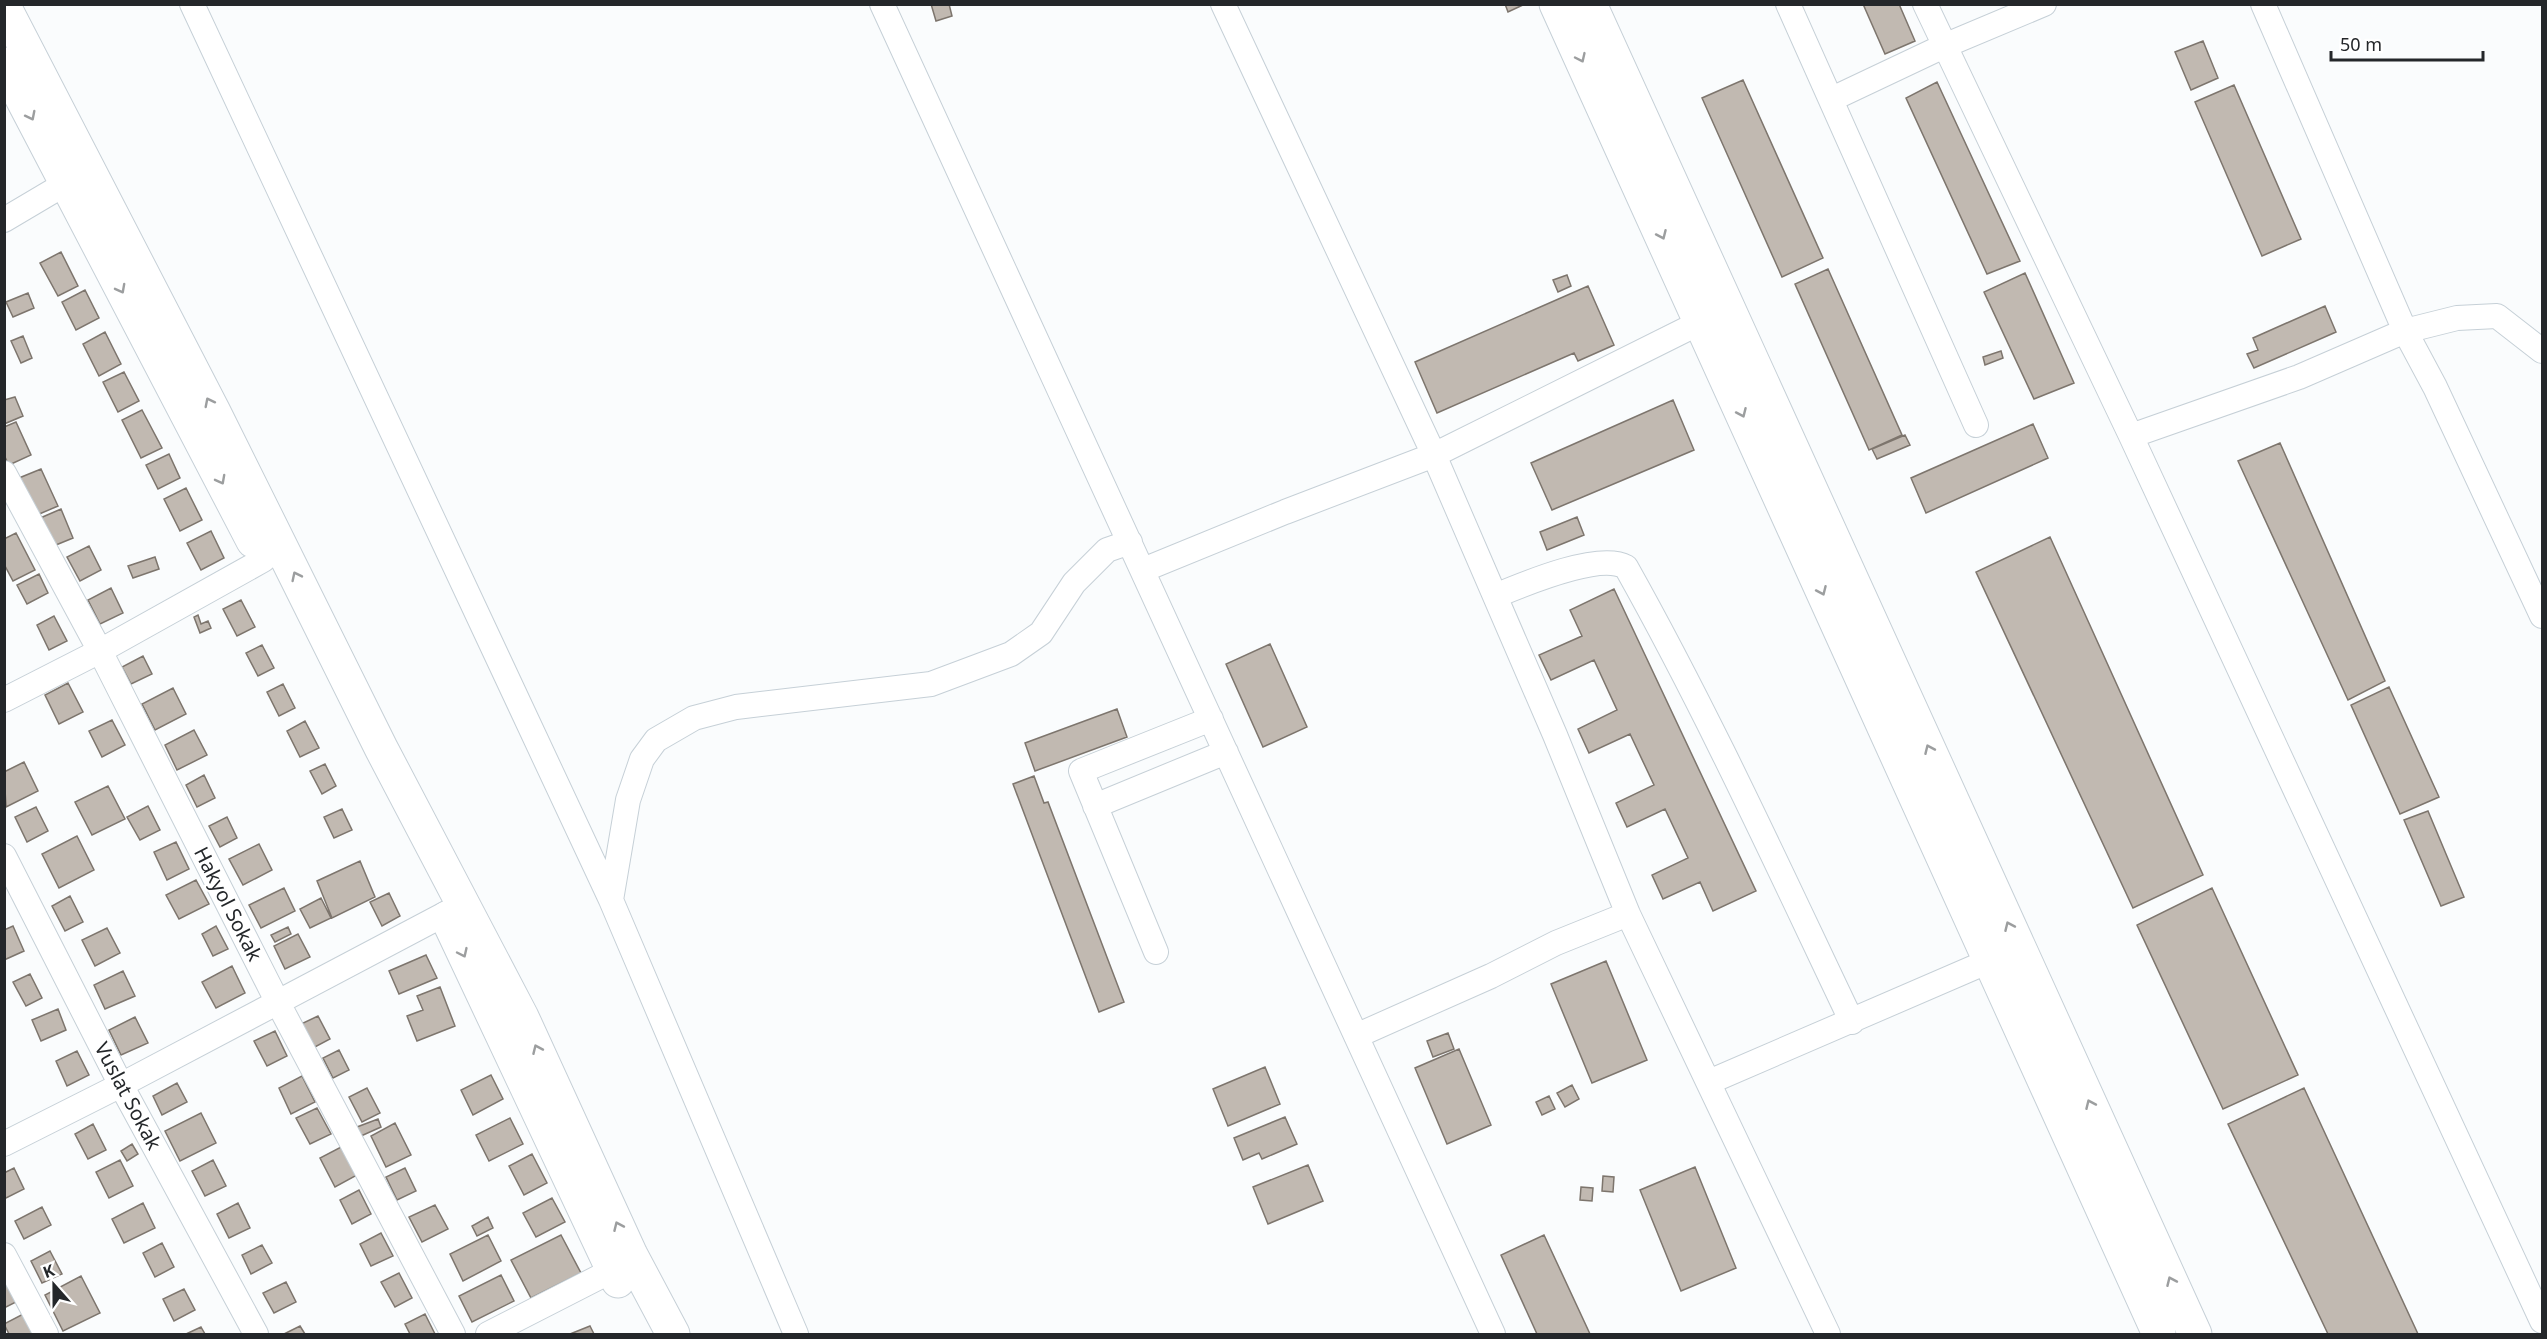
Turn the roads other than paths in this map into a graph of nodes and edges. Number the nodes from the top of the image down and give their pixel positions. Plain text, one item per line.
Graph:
1 (192, 4) edge
2 (882, 4) edge
3 (1223, 4) edge
4 (1788, 4) edge
5 (1925, 4) edge
6 (2044, 4) edge
7 (2263, 4) edge
8 (4, 6) edge
9 (1574, 8) edge
10 (1944, 46) junction
11 (4, 64) edge
12 (1832, 99) junction
13 (77, 176) junction
14 (4, 220) edge
15 (1701, 322) junction
16 (2405, 331) junction
17 (2542, 351) edge
18 (1976, 426) dead end
19 (2131, 436) junction
20 (1434, 455) junction
21 (4, 473) edge
22 (1130, 542) junction
23 (272, 552) junction
24 (1143, 570) junction
25 (1495, 596) junction
26 (2542, 616) edge
27 (100, 651) junction
28 (4, 700) edge
29 (1211, 719) junction
30 (1226, 752) junction
31 (1095, 806) junction
32 (4, 856) edge
33 (611, 900) junction
34 (454, 910) junction
35 (1628, 914) junction
36 (1156, 952) dead end
37 (1989, 961) junction
38 (277, 1001) junction
39 (1852, 1022) junction
40 (1356, 1036) junction
41 (1709, 1082) junction
42 (121, 1085) junction
43 (4, 1144) edge
44 (4, 1255) edge
45 (622, 1263) junction
46 (2542, 1321) edge
47 (46, 1335) edge
48 (256, 1335) edge
49 (453, 1335) edge
50 (488, 1335) edge
51 (647, 1335) edge
52 (673, 1335) edge
53 (796, 1335) edge
54 (1493, 1335) edge
55 (1828, 1335) edge
56 (2159, 1335) edge
57 (2195, 1335) edge

1 - 33 street
2 - 22 street
3 - 20 street
4 - 12 street
5 - 10 street
6 - 10 street
7 - 16 street
8 - 13 street
9 -> 15 street
57 -> 9 street
10 - 12 street
10 - 19 street
11 -> 13 street
12 - 18 street
13 - 14 street
13 - 23 street
15 - 20 street
15 -> 37 street
16 - 17 street
16 - 19 street
16 - 26 street
19 - 46 street
20 - 24 street
20 - 25 street
21 - 27 street, Hakyol Sokak
22 - 24 street
22 - 33 street
23 - 27 street
23 - 34 street
24 - 29 street
25 - 35 street
25 - 39 street
27 - 28 street
27 - 38 street, Hakyol Sokak
29 - 30 street
29 - 31 street
30 - 31 street
30 - 40 street
31 - 36 street
32 - 42 street, Vuslat Sokak
33 - 53 street
34 - 38 street
34 - 45 street
35 - 40 street
35 - 41 street
37 - 39 street
37 - 56 street
38 - 42 street
38 - 49 street, Hakyol Sokak
39 - 41 street
40 - 54 street
41 - 55 street
42 - 43 street
42 - 48 street, Vuslat Sokak
44 - 47 street
45 - 50 street
45 - 51 street
45 - 52 street

